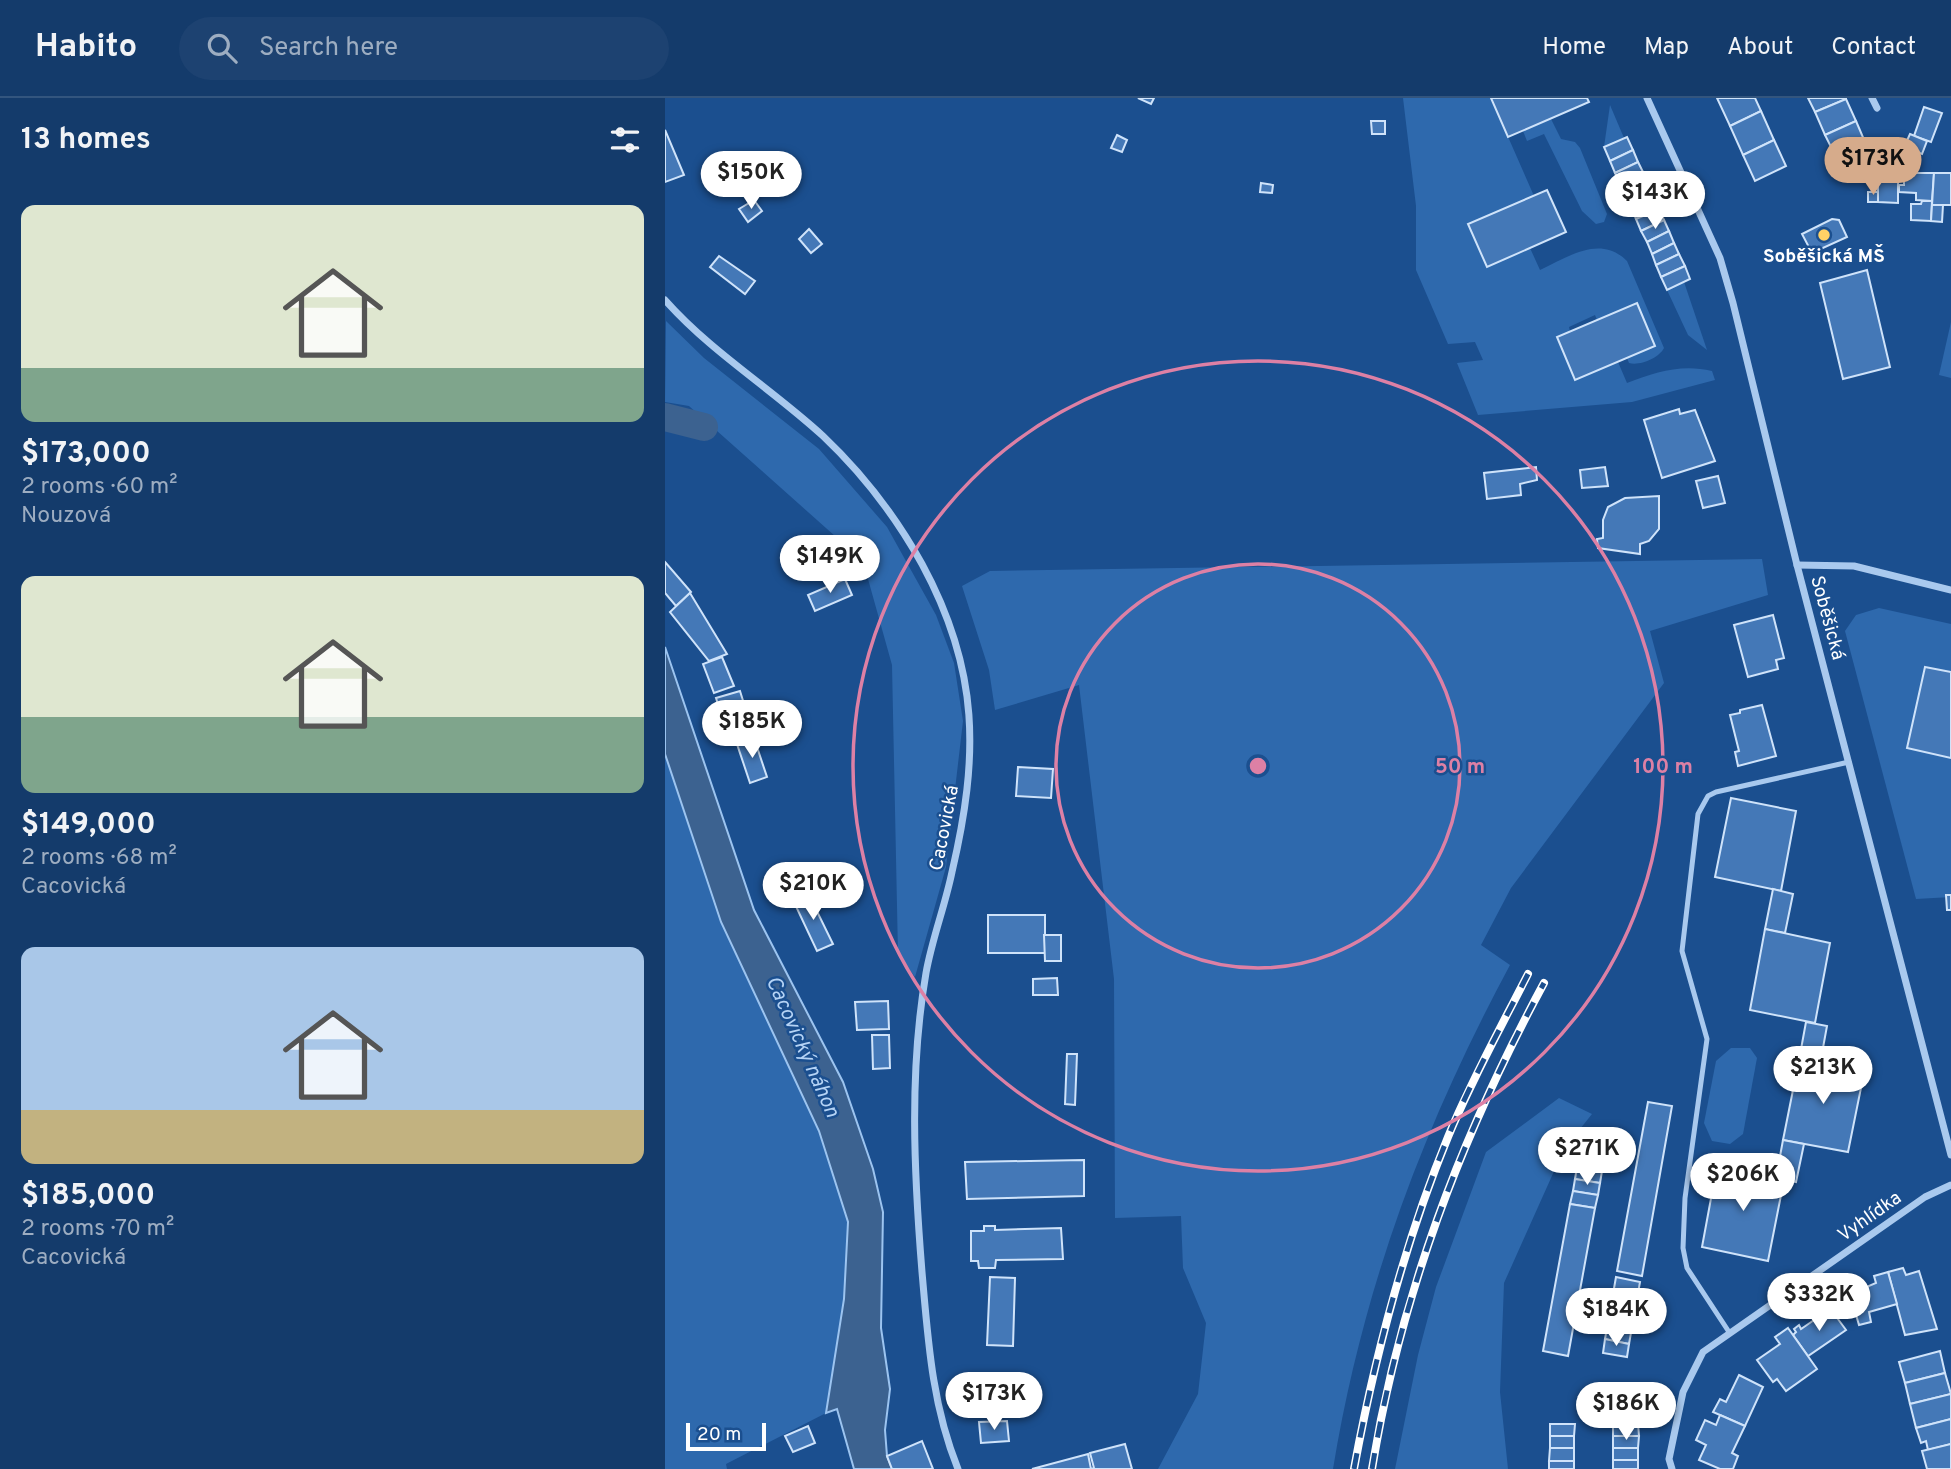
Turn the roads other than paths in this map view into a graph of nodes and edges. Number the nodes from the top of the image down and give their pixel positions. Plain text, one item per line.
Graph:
1 (1647, 98) edge
2 (1872, 98) edge
3 (1877, 108) dead end
4 (665, 300) edge
5 (1797, 565) junction
6 (1951, 590) edge
7 (1849, 762) junction
8 (1951, 1155) edge
9 (1951, 1185) edge
10 (1729, 1332) junction
11 (958, 1469) edge
12 (1672, 1469) edge

1 - 5 street, Soběšická
2 - 3 street
4 - 11 street, Cacovická
5 - 6 street
5 - 7 street, Soběšická
7 - 8 street, Soběšická
7 - 10 lane
9 - 10 street, Vyhlídka
10 - 12 street, Vyhlídka

